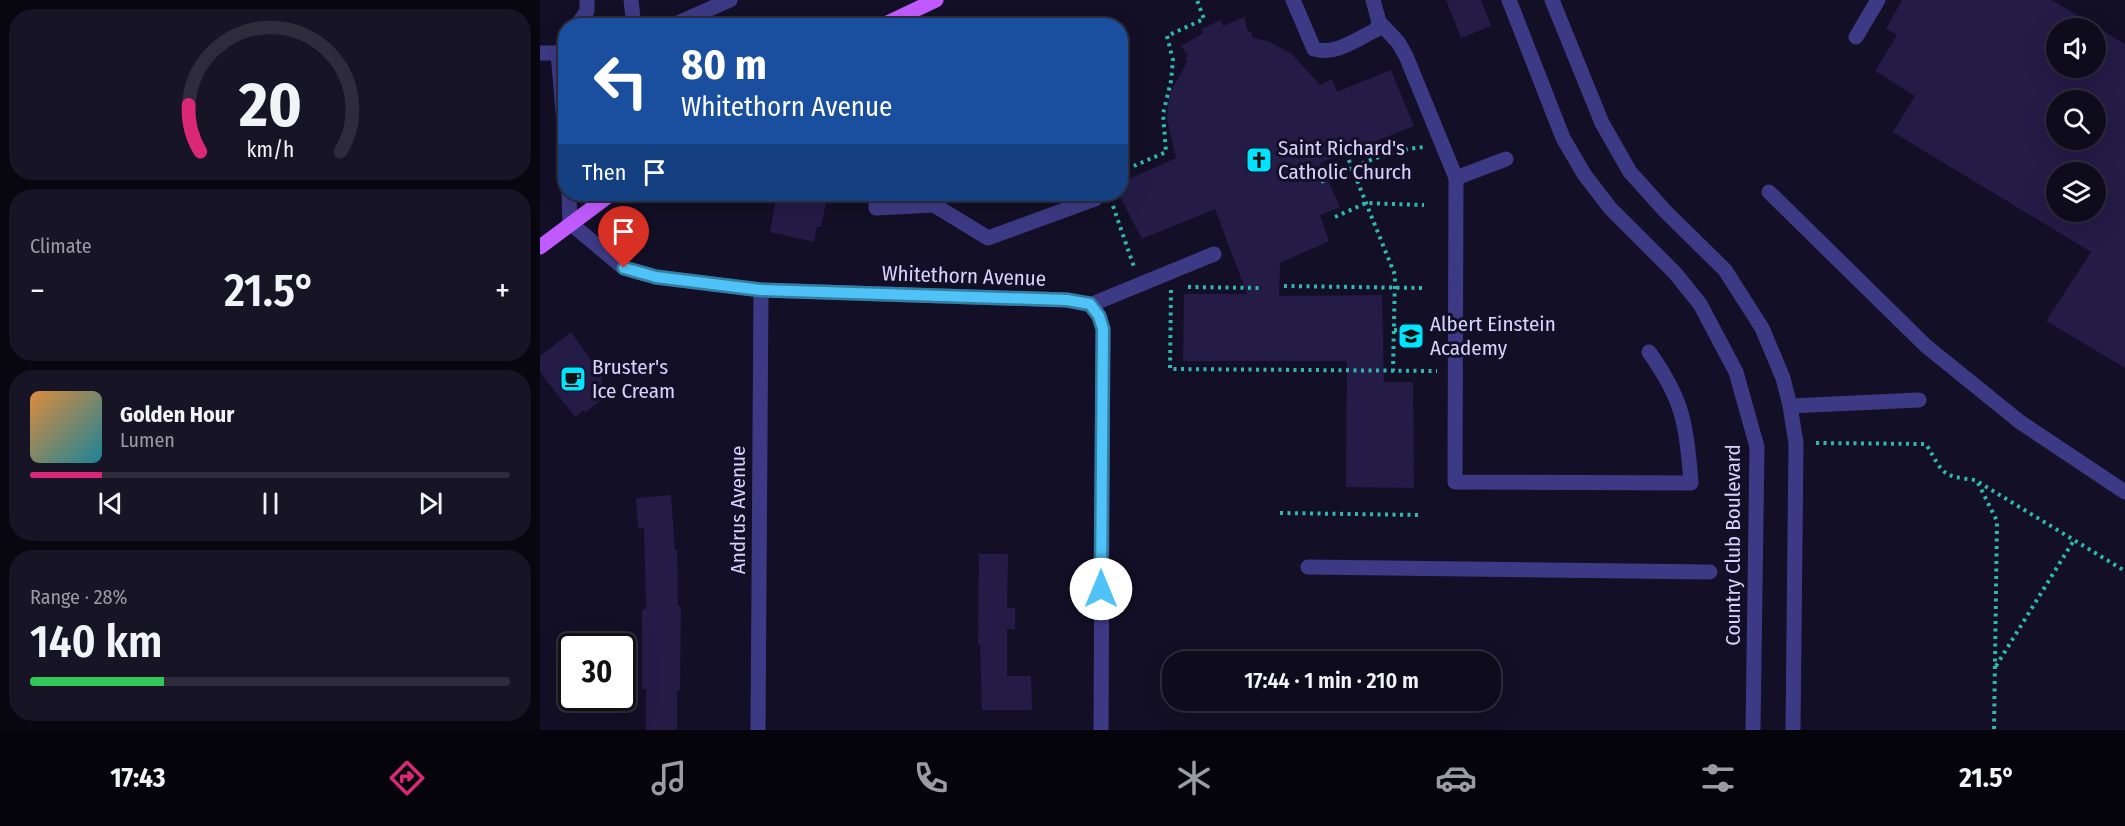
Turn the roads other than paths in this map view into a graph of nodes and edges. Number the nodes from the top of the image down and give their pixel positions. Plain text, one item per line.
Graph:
1 (587, 0) edge
2 (631, 0) edge
3 (730, 0) edge
4 (936, 0) edge
5 (1293, 0) edge
6 (1373, 0) edge
7 (1509, 0) edge
8 (1552, 0) edge
9 (1878, 0) edge
10 (582, 18) edge
11 (633, 18) edge
12 (690, 18) edge
13 (898, 18) edge
14 (1379, 22) junction
15 (1856, 37) dead end
16 (558, 49) edge
17 (540, 53) edge
18 (1506, 159) dead end
19 (1456, 178) junction
20 (1769, 192) dead end
21 (569, 201) edge
22 (601, 201) edge
23 (876, 201) edge
24 (919, 201) edge
25 (934, 201) edge
26 (1090, 201) edge
27 (570, 223) junction
28 (540, 247) edge
29 (1214, 254) dead end
30 (761, 290) junction
31 (1090, 304) junction
32 (1649, 352) dead end
33 (1919, 400) dead end
34 (1790, 406) junction
35 (2125, 492) edge
36 (1308, 567) dead end
37 (1710, 572) dead end
38 (758, 730) edge
39 (1101, 730) edge
40 (1753, 730) edge
41 (1793, 730) edge

1 - 10 street
2 - 11 street
3 - 12 street
4 - 13 main road
5 - 14 street
6 - 14 street
7 - 40 street, Country Club Boulevard
8 - 34 street
9 - 15 street
14 - 19 street
16 - 17 street
18 - 19 street
19 - 32 street
20 - 35 street
21 - 27 street
22 - 27 main road
23 - 24 street
25 - 26 street
27 - 28 main road
27 - 30 street, Whitethorn Avenue
29 - 31 street
30 - 31 street, Whitethorn Avenue
30 - 38 street, Andrus Avenue
31 - 39 street
33 - 34 street
34 - 41 street
36 - 37 street

